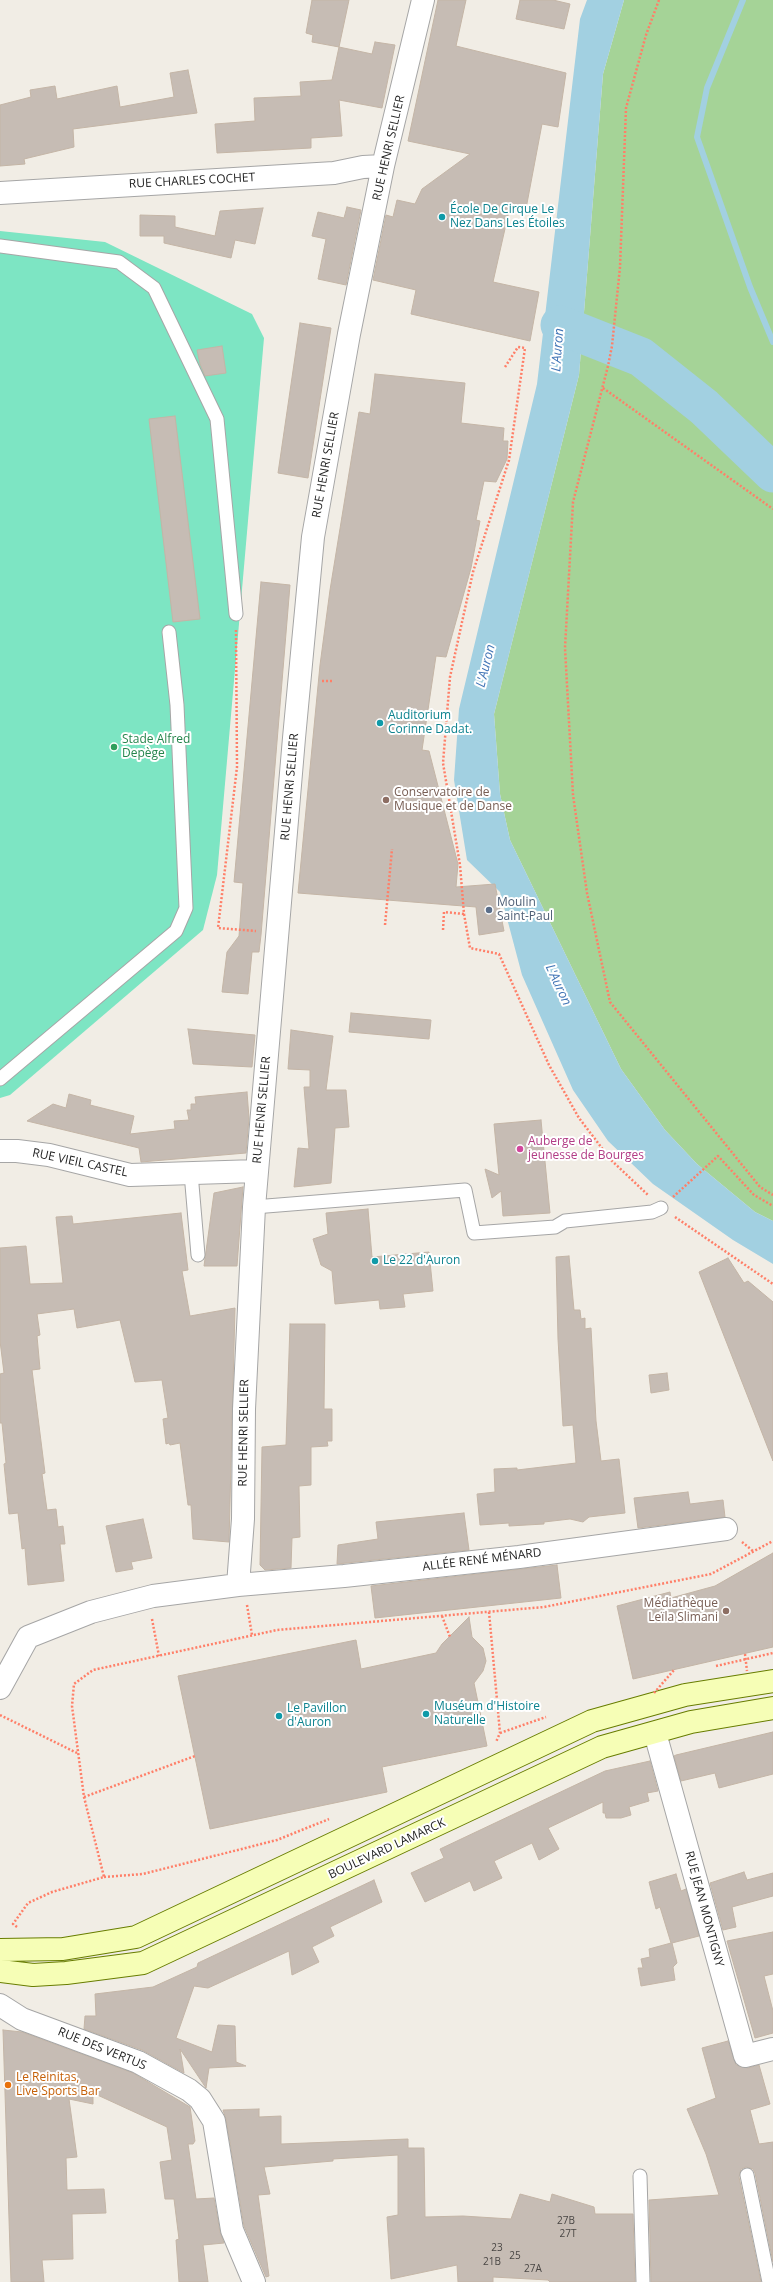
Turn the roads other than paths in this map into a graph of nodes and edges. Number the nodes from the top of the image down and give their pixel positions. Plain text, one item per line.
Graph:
1 (423, 0) edge
2 (383, 166) junction
3 (0, 193) edge
4 (0, 246) edge
5 (236, 614) road end
6 (169, 632) dead end
7 (0, 1079) edge
8 (0, 1151) edge
9 (257, 1171) junction
10 (191, 1173) junction
11 (254, 1207) junction
12 (661, 1208) road end
13 (198, 1255) dead end
14 (726, 1529) dead end
15 (238, 1585) junction
16 (773, 1681) edge
17 (0, 1688) edge
18 (773, 1708) edge
19 (655, 1732) junction
20 (0, 1950) edge
21 (0, 1971) edge
22 (0, 2005) edge
23 (773, 2049) edge
24 (640, 2176) dead end
25 (747, 2176) dead end
26 (254, 2282) edge
27 (643, 2282) edge
28 (769, 2282) edge

1 - 2 street, RUE HENRI SELLIER
2 - 3 street, RUE CHARLES COCHET
2 - 9 street, RUE HENRI SELLIER
4 - 5 lane
6 - 7 lane
8 - 10 street, RUE VIEIL CASTEL
9 - 10 street, RUE VIEIL CASTEL
9 - 11 street, RUE HENRI SELLIER
10 - 13 lane
11 - 12 lane
11 - 15 street, RUE HENRI SELLIER
14 - 15 street, ALLÉE RENÉ MÉNARD
15 - 17 street, ALLÉE RENÉ MÉNARD
16 - 20 main road
18 - 19 main road, BOULEVARD LAMARCK
19 - 21 main road, BOULEVARD LAMARCK
19 - 23 street, RUE JEAN MONTIGNY
22 - 26 street, RUE DES VERTUS
24 - 27 lane
25 - 28 lane

